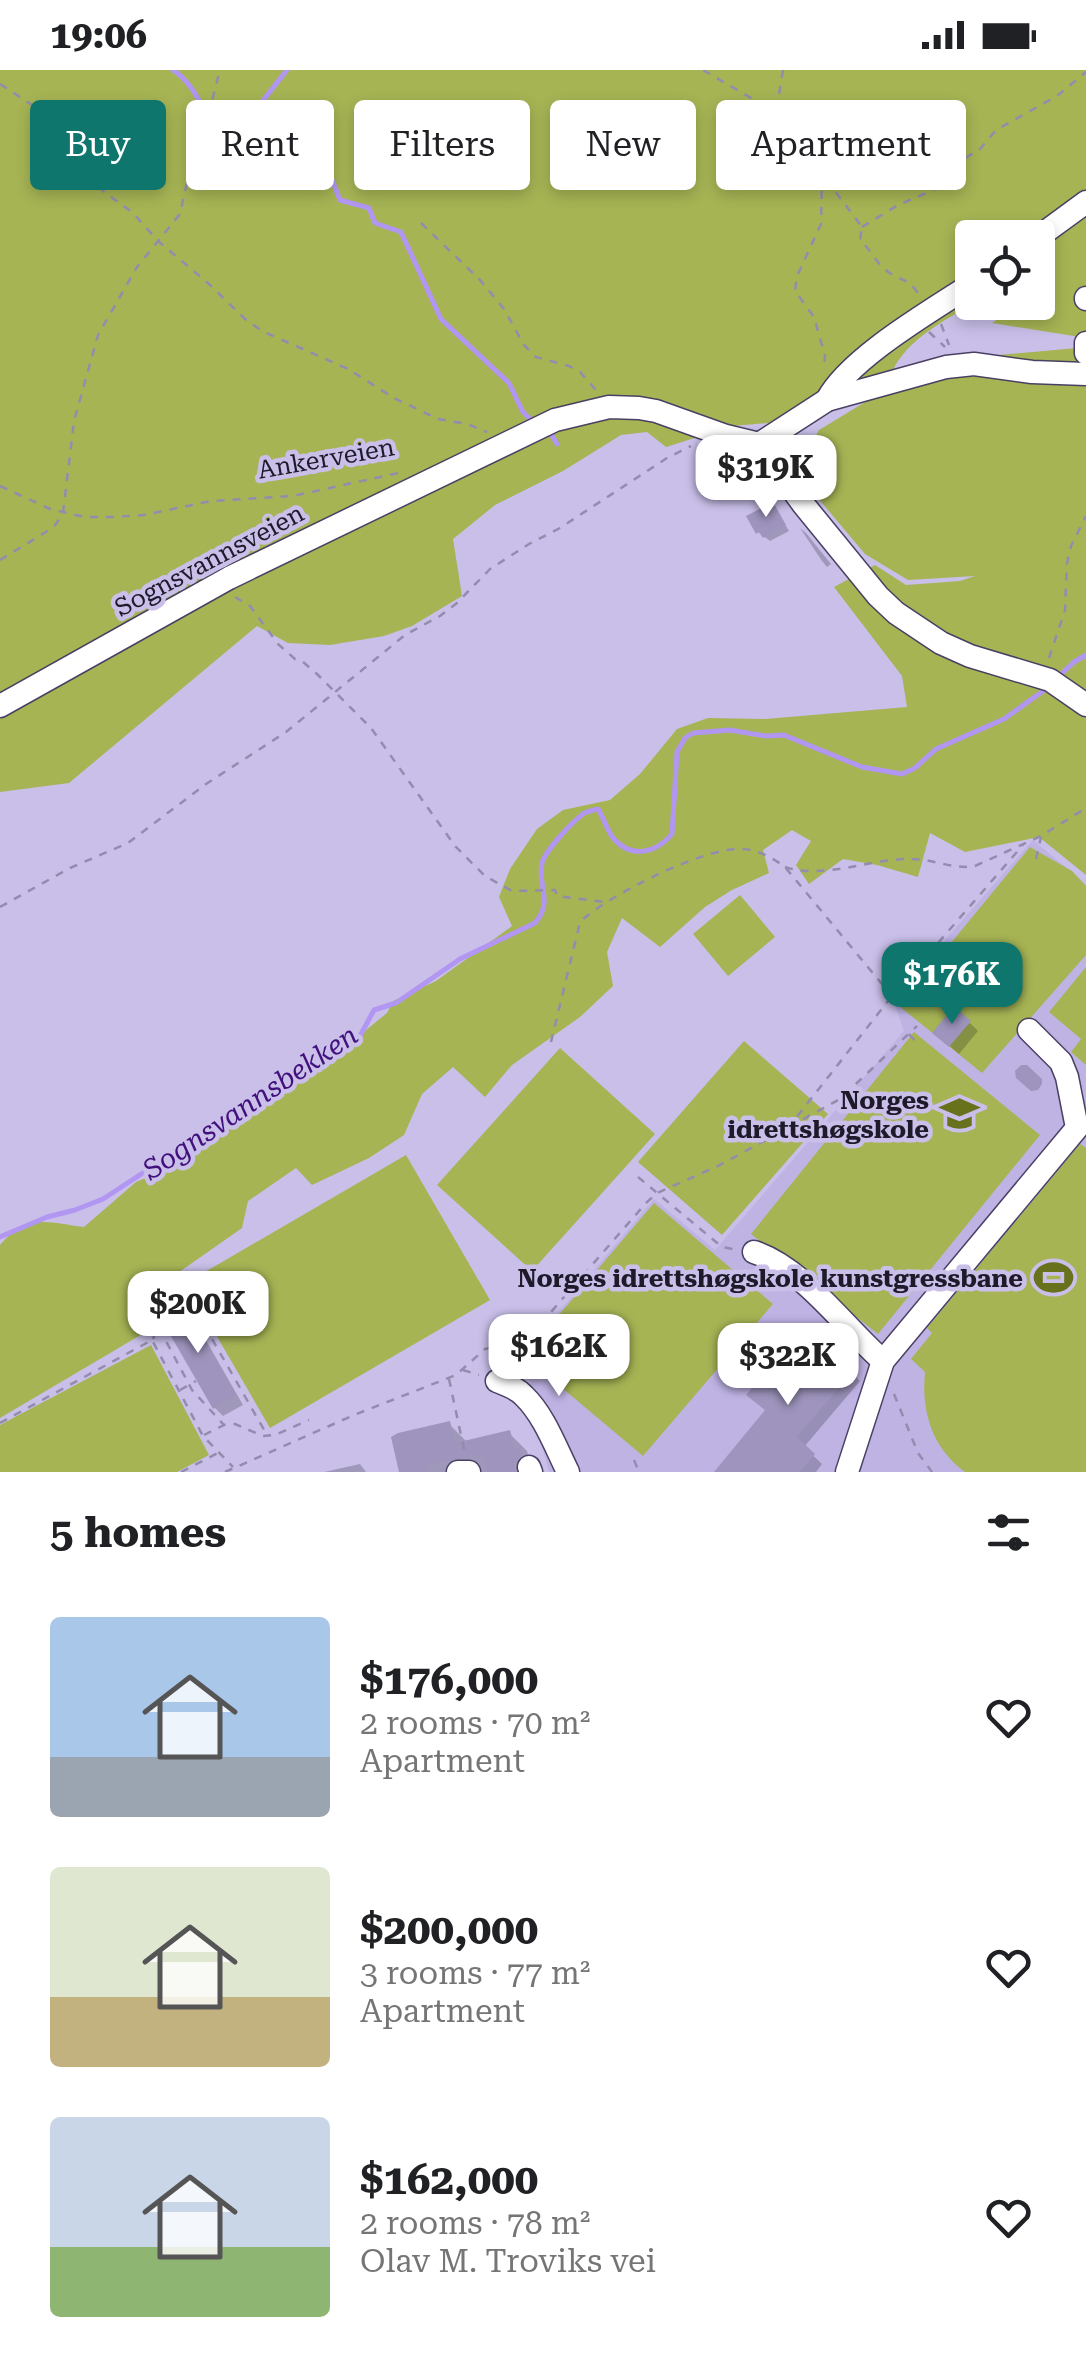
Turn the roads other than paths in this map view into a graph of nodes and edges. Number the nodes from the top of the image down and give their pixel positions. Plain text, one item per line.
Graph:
1 (1086, 202) edge
2 (1055, 225) edge
3 (955, 295) edge
4 (1086, 343) edge
5 (1086, 353) edge
6 (1086, 374) edge
7 (827, 400) junction
8 (759, 444) junction
9 (1086, 705) edge
10 (0, 706) edge
11 (1029, 1030) dead end
12 (754, 1252) dead end
13 (882, 1363) junction
14 (497, 1380) dead end
15 (458, 1472) edge
16 (469, 1472) edge
17 (568, 1472) edge
18 (847, 1472) edge

1 - 2 street
3 - 7 street
4 - 5 street
6 - 7 street
7 - 8 street
8 - 9 street
8 - 10 street, Sognsvannsveien
11 - 13 street
12 - 13 street
13 - 18 street
14 - 17 street
15 - 16 street

